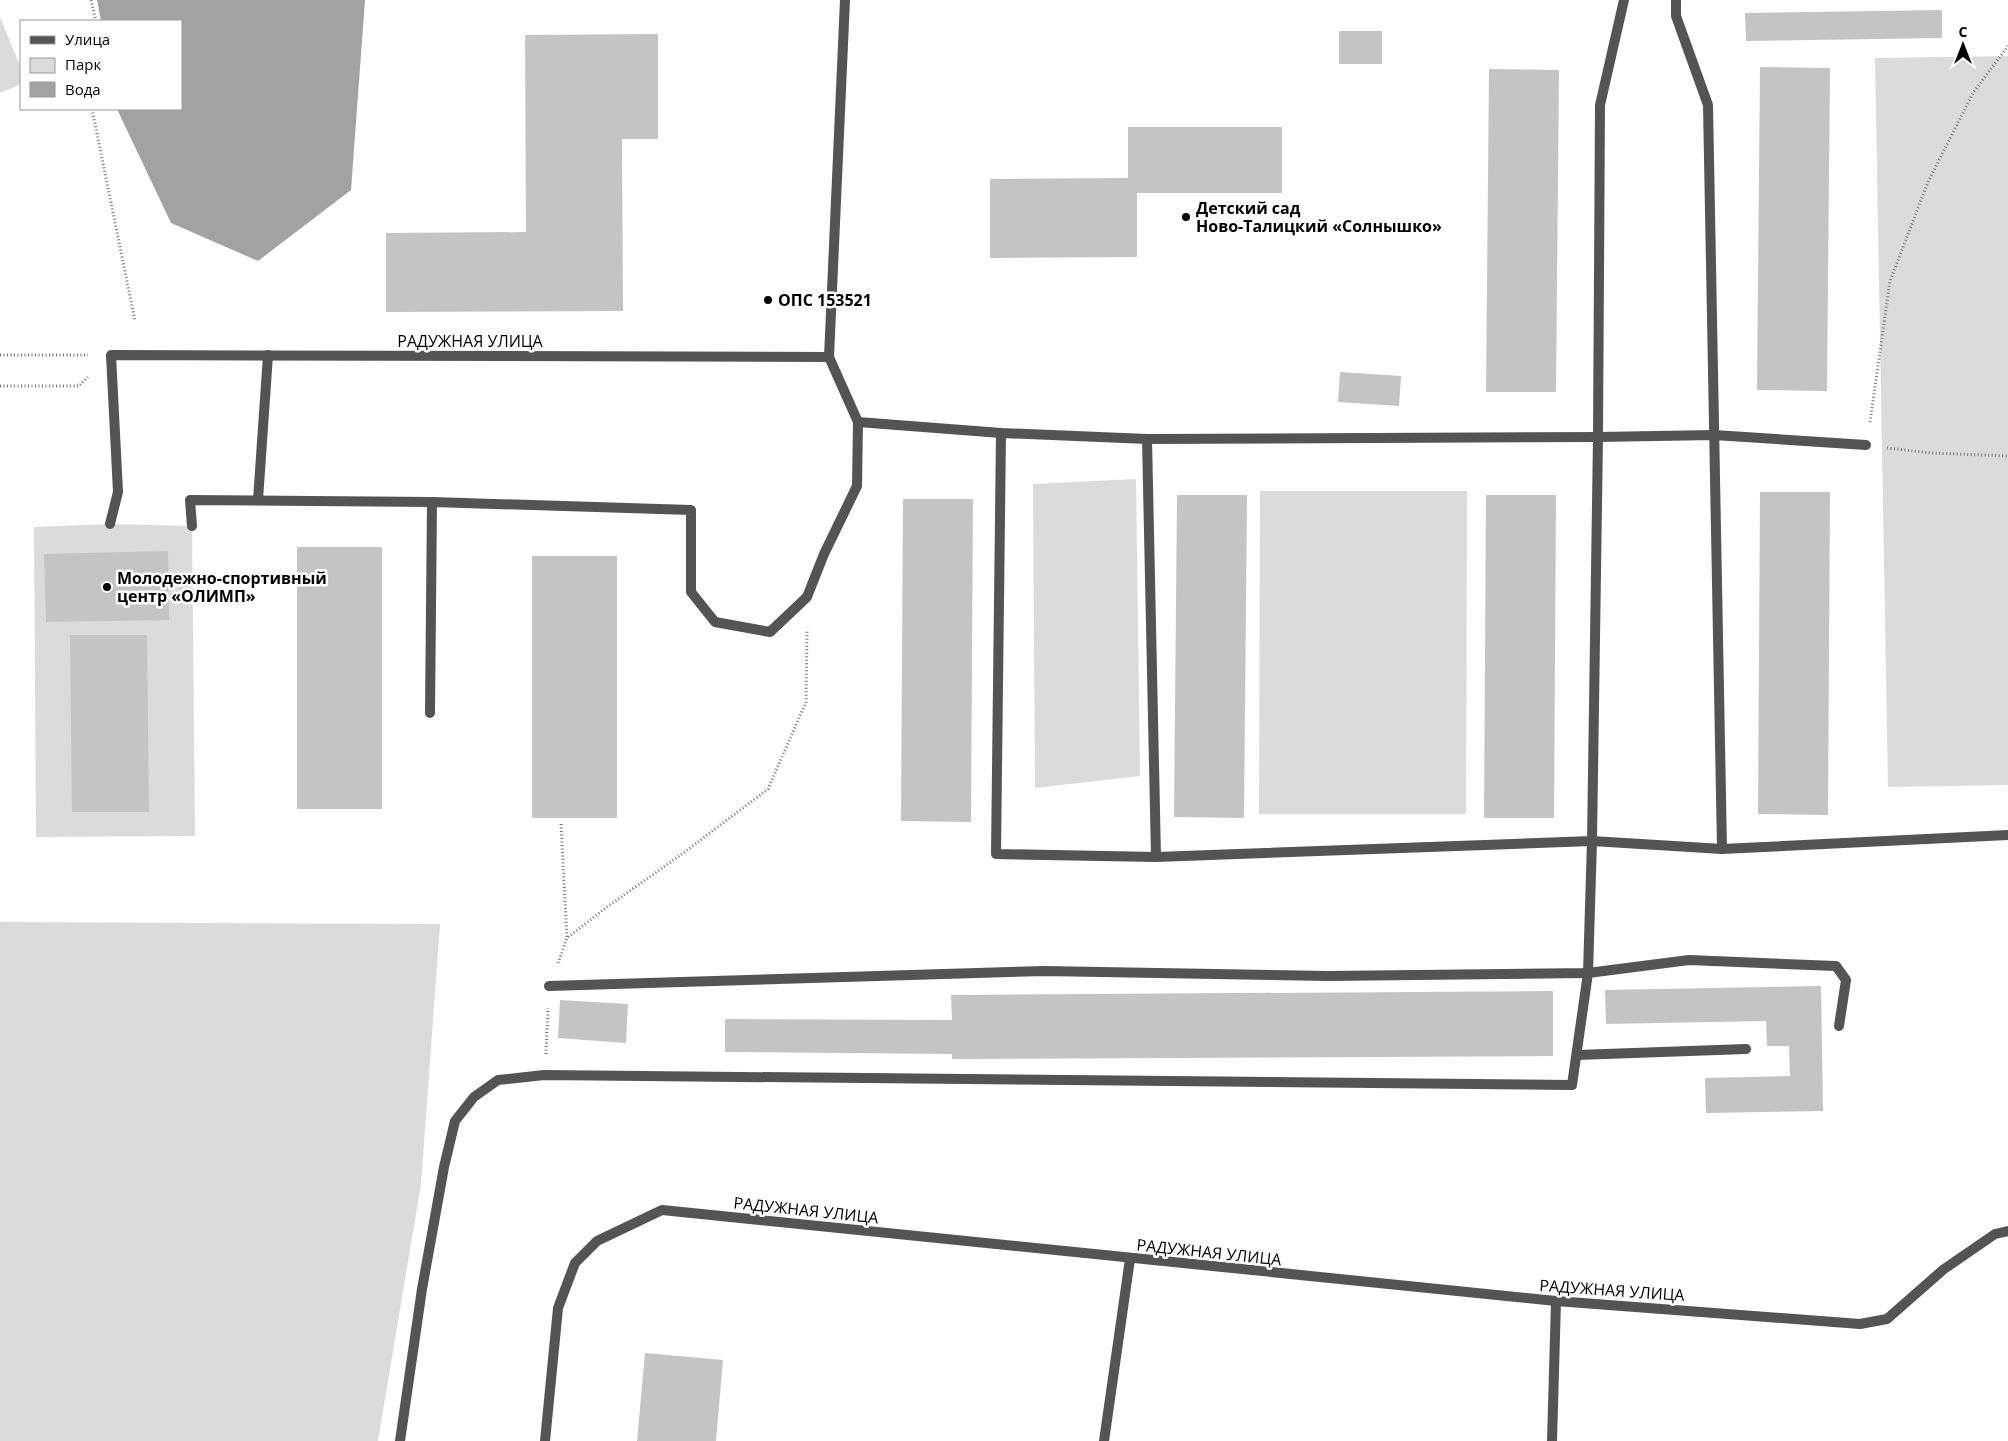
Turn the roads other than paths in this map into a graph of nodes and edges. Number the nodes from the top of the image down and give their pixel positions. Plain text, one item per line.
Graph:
1 (845, 0) edge
2 (1624, 0) edge
3 (1676, 0) edge
4 (268, 356) junction
5 (829, 357) junction
6 (858, 422) junction
7 (1001, 433) junction
8 (1714, 435) junction
9 (1598, 437) junction
10 (1147, 439) junction
11 (1866, 445) road end
12 (258, 500) junction
13 (432, 502) junction
14 (110, 524) dead end
15 (192, 526) dead end
16 (430, 713) dead end
17 (2008, 836) edge
18 (1592, 841) junction
19 (1722, 849) junction
20 (1156, 857) junction
21 (1588, 973) junction
22 (549, 986) road end
23 (1839, 1026) dead end
24 (1746, 1049) dead end
25 (1577, 1056) junction
26 (2008, 1231) edge
27 (1130, 1259) junction
28 (1556, 1301) junction
29 (400, 1441) edge
30 (545, 1441) edge
31 (1104, 1441) edge
32 (1552, 1441) edge

1 - 5 street
2 - 9 street
3 - 8 street
4 - 5 street, РАДУЖНАЯ УЛИЦА
4 - 12 street
4 - 14 street, РАДУЖНАЯ УЛИЦА
5 - 6 street
6 - 7 street
6 - 13 street
7 - 10 street
7 - 20 street
8 - 9 street
8 - 11 street
8 - 19 street
9 - 10 street
9 - 18 street
10 - 20 street
12 - 13 street
12 - 15 street
13 - 16 street
17 - 19 street
18 - 19 street
18 - 20 street
18 - 21 street
21 - 22 street
21 - 23 street
21 - 25 street
24 - 25 street
25 - 29 street
26 - 28 street, РАДУЖНАЯ УЛИЦА
27 - 28 street, РАДУЖНАЯ УЛИЦА
27 - 30 street, РАДУЖНАЯ УЛИЦА
27 - 31 street
28 - 32 street

